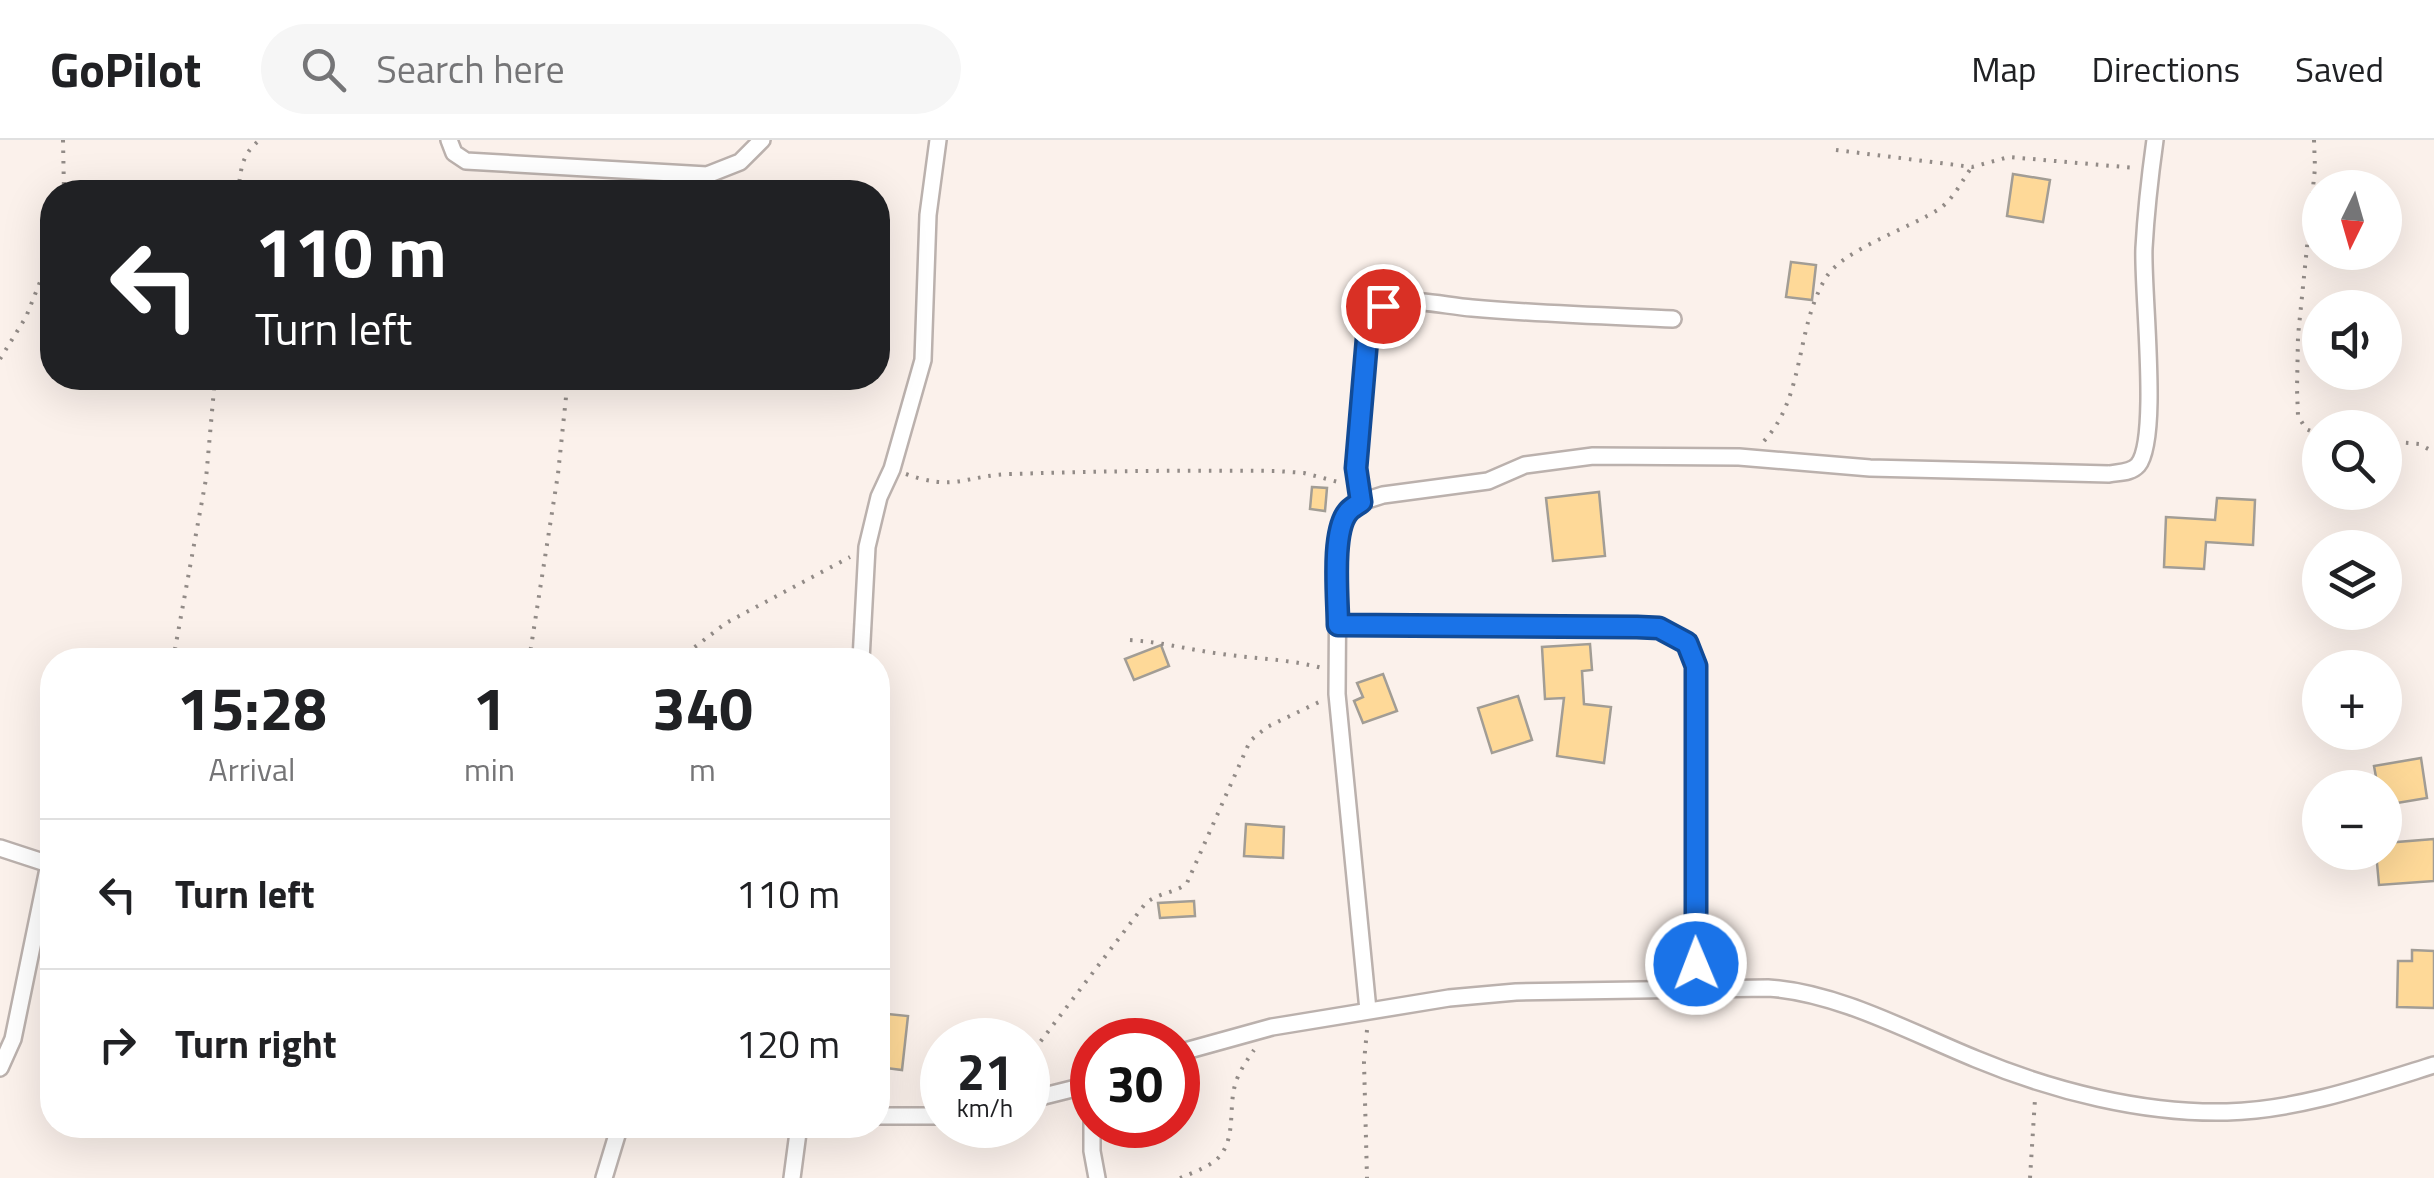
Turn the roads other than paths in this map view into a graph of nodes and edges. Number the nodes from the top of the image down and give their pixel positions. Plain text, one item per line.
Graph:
1 (450, 140) edge
2 (762, 140) edge
3 (938, 140) edge
4 (2156, 140) edge
5 (1673, 319) dead end
6 (1359, 494) junction
7 (1338, 625) junction
8 (862, 648) edge
9 (0, 848) edge
10 (40, 861) edge
11 (40, 917) edge
12 (1698, 989) junction
13 (1368, 1010) junction
14 (1200, 1046) edge
15 (2434, 1065) edge
16 (0, 1068) edge
17 (890, 1116) edge
18 (920, 1116) edge
19 (616, 1138) edge
20 (797, 1138) edge
21 (1092, 1148) edge
22 (604, 1178) edge
23 (792, 1178) edge
24 (1097, 1178) edge

1 - 2 street
3 - 8 street
4 - 6 street
5 - 6 street
6 - 7 street
7 - 12 street
7 - 13 street
9 - 10 street
11 - 16 street
12 - 13 street
12 - 15 street
13 - 14 street
17 - 18 street
19 - 22 street
20 - 23 street
21 - 24 street

